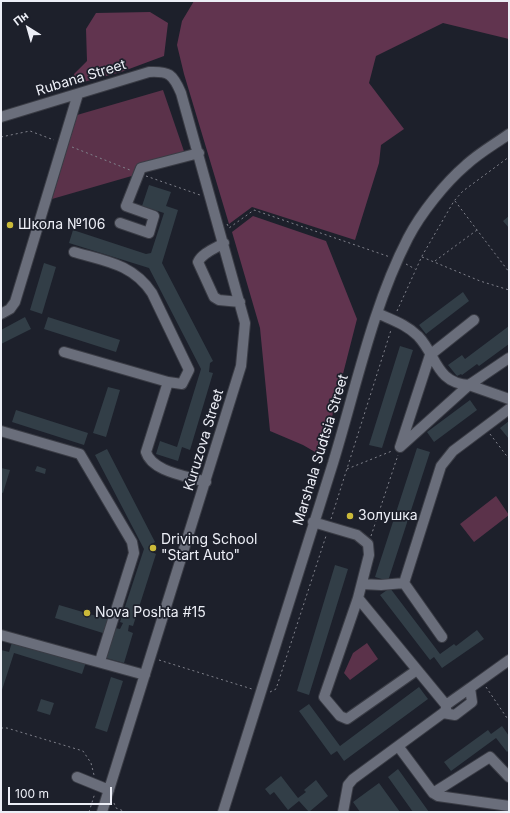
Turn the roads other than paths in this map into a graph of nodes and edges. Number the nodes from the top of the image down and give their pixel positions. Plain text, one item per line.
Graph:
1 (170, 74) joint
2 (78, 94) junction
3 (1, 117) edge
4 (509, 134) edge
5 (199, 153) junction
6 (120, 223) dead end
7 (224, 243) junction
8 (74, 252) dead end
9 (240, 302) junction
10 (377, 313) junction
11 (1, 314) edge
12 (474, 320) dead end
13 (64, 352) dead end
14 (430, 355) junction
15 (509, 358) edge
16 (168, 382) junction
17 (469, 385) junction
18 (509, 399) edge
19 (509, 409) edge
20 (1, 431) edge
21 (206, 482) junction
22 (313, 522) junction
23 (404, 583) junction
24 (362, 584) junction
25 (358, 598) junction
26 (1, 634) edge
27 (442, 637) dead end
28 (509, 660) edge
29 (100, 661) junction
30 (417, 670) junction
31 (145, 675) junction
32 (470, 688) junction
33 (445, 709) junction
34 (398, 746) junction
35 (77, 777) dead end
36 (509, 777) edge
37 (109, 790) junction
38 (433, 793) junction
39 (509, 806) edge
40 (102, 812) edge
41 (223, 812) edge
42 (343, 812) edge

1 - 2 street, Rubana Street
1 - 5 street, Kuruzova Street
2 - 3 street, Rubana Street
2 - 11 street
4 - 10 street, Marshala Sudtsia Street
5 - 6 street
5 - 7 street, Kuruzova Street
7 - 9 street, Kuruzova Street
7 - 9 street
8 - 16 street
9 - 21 street, Kuruzova Street
10 - 14 street
10 - 22 street, Marshala Sudtsia Street
12 - 14 street
13 - 16 street
14 - 17 street
14 - 17 street
15 - 17 street
16 - 21 street
17 - 18 street
19 - 23 street
20 - 29 street
21 - 31 street, Kuruzova Street
22 - 24 street
22 - 41 street, Marshala Sudtsia Street
23 - 24 street
23 - 27 street
24 - 25 street
25 - 30 street
25 - 30 street
26 - 29 street
28 - 32 street
29 - 31 street
30 - 33 street
31 - 37 street, Kuruzova Street
32 - 33 street
32 - 33 street
33 - 34 street
34 - 38 street
34 - 42 street
35 - 37 street
36 - 38 street
37 - 40 street, Kuruzova Street
38 - 39 street

